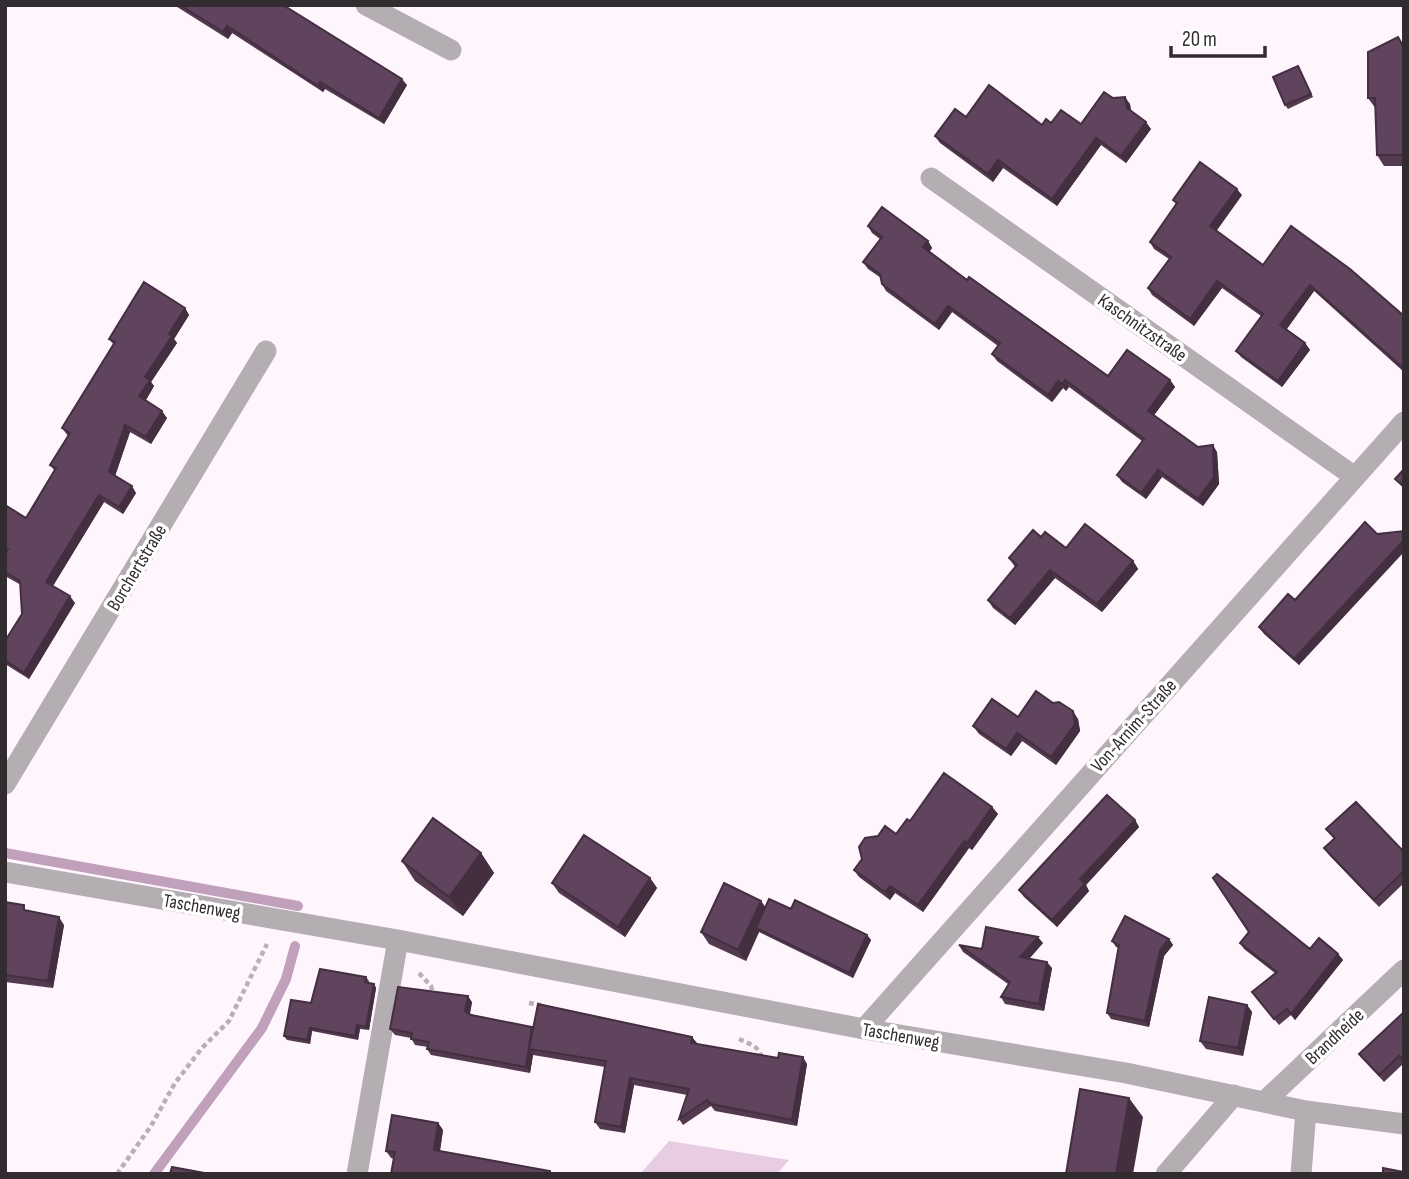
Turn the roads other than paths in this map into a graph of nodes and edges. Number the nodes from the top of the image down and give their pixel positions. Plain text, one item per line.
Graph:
1 (366, 5) edge
2 (451, 50) dead end
3 (931, 178) dead end
4 (266, 351) dead end
5 (1404, 422) edge
6 (1355, 477) junction
7 (5, 784) edge
8 (5, 872) edge
9 (398, 940) junction
10 (1404, 970) edge
11 (864, 1029) junction
12 (1234, 1095) junction
13 (1264, 1102) junction
14 (1306, 1111) junction
15 (1404, 1124) edge
16 (357, 1174) edge
17 (1166, 1174) edge
18 (1301, 1174) edge

1 - 2 street
3 - 6 street, Kaschnitzstraße
4 - 7 street, Borchertstraße
5 - 6 street, Von-Arnim-Straße
6 - 11 street, Von-Arnim-Straße
8 - 9 street, Taschenweg
9 - 11 street, Taschenweg
9 - 16 street
10 - 13 street, Brandheide
11 - 12 street, Taschenweg
12 - 13 street, Taschenweg
12 - 17 street
13 - 14 street, Taschenweg
14 - 15 street, Taschenweg
14 - 18 street

